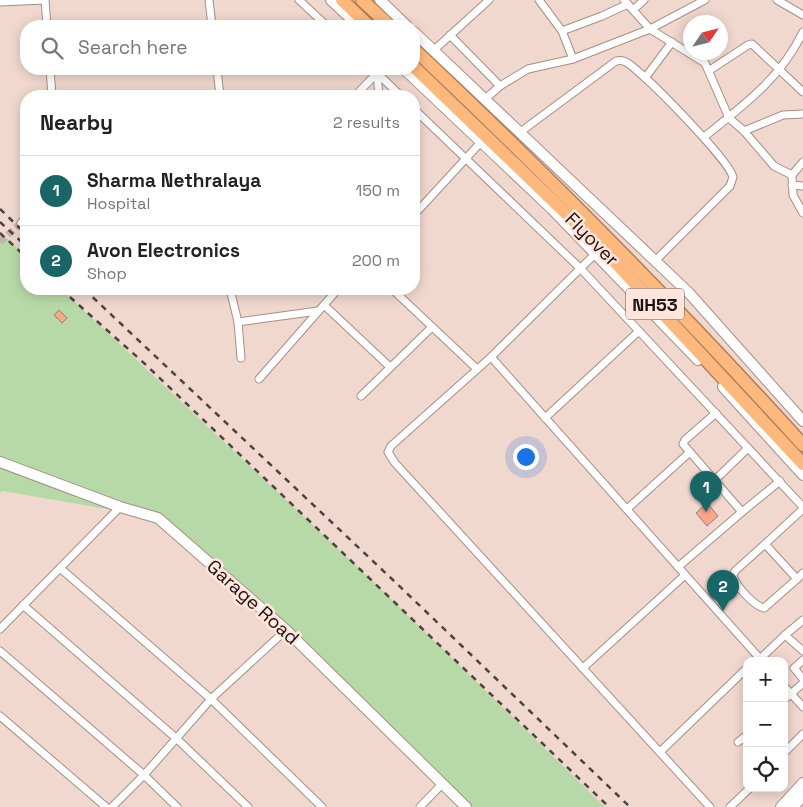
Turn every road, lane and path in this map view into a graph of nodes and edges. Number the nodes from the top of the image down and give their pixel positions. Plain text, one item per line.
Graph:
1 (45, 0) edge
2 (209, 0) edge
3 (299, 0) edge
4 (331, 0) edge
5 (342, 0) edge
6 (362, 0) edge
7 (380, 0) edge
8 (489, 0) edge
9 (539, 0) edge
10 (644, 0) edge
11 (705, 0) edge
12 (776, 0) edge
13 (0, 2) edge
14 (626, 2) edge
15 (633, 10) junction
16 (803, 15) edge
17 (47, 20) edge
18 (211, 20) edge
19 (321, 20) edge
20 (353, 20) edge
21 (364, 20) edge
22 (384, 20) edge
23 (401, 20) edge
24 (650, 29) junction
25 (562, 31) junction
26 (803, 32) edge
27 (450, 35) junction
28 (420, 38) edge
29 (672, 42) junction
30 (800, 45) edge
31 (433, 51) junction
32 (420, 55) edge
33 (573, 59) junction
34 (710, 70) junction
35 (779, 71) junction
36 (420, 72) edge
37 (50, 75) edge
38 (218, 75) edge
39 (374, 75) edge
40 (378, 75) edge
41 (382, 75) edge
42 (410, 75) edge
43 (645, 78) junction
44 (500, 86) junction
45 (52, 90) edge
46 (219, 90) edge
47 (360, 90) edge
48 (379, 90) edge
49 (396, 90) edge
50 (803, 92) edge
51 (485, 100) junction
52 (803, 114) edge
53 (420, 115) edge
54 (729, 118) junction
55 (744, 131) junction
56 (704, 138) junction
57 (482, 141) junction
58 (510, 142) junction
59 (465, 159) junction
60 (803, 162) edge
61 (792, 175) junction
62 (792, 185) junction
63 (803, 186) edge
64 (420, 208) edge
65 (803, 213) edge
66 (595, 254) junction
67 (655, 261) junction
68 (581, 269) junction
69 (231, 295) edge
70 (332, 295) edge
71 (398, 295) edge
72 (324, 304) junction
73 (318, 311) junction
74 (238, 322) junction
75 (432, 327) junction
76 (639, 331) junction
77 (491, 357) junction
78 (241, 358) dead end
79 (390, 367) junction
80 (478, 369) junction
81 (259, 378) dead end
82 (361, 396) dead end
83 (716, 413) junction
84 (546, 418) junction
85 (803, 421) edge
86 (803, 445) edge
87 (748, 448) junction
88 (690, 452) junction
89 (0, 462) edge
90 (803, 464) edge
91 (803, 475) edge
92 (714, 480) junction
93 (780, 482) junction
94 (120, 507) junction
95 (803, 508) edge
96 (626, 509) junction
97 (742, 512) junction
98 (765, 544) junction
99 (678, 567) junction
100 (60, 568) junction
101 (803, 573) edge
102 (685, 575) junction
103 (797, 579) junction
104 (24, 605) junction
105 (803, 620) edge
106 (0, 629) edge
107 (286, 630) junction
108 (785, 635) junction
109 (0, 651) edge
110 (803, 651) edge
111 (756, 657) edge
112 (760, 657) edge
113 (803, 660) edge
114 (583, 668) junction
115 (743, 672) edge
116 (803, 679) edge
117 (803, 683) edge
118 (788, 691) edge
119 (791, 694) junction
120 (788, 697) edge
121 (212, 700) junction
122 (803, 707) edge
123 (0, 716) edge
124 (803, 734) edge
125 (743, 738) edge
126 (177, 739) junction
127 (738, 742) dead end
128 (788, 749) edge
129 (662, 751) junction
130 (144, 775) junction
131 (443, 783) junction
132 (803, 783) edge
133 (746, 792) edge
134 (106, 807) edge
135 (112, 807) edge
136 (177, 807) edge
137 (248, 807) edge
138 (322, 807) edge
139 (420, 807) edge
140 (466, 807) edge
141 (710, 807) edge
142 (730, 807) edge
143 (781, 807) edge

1 - 13 street
1 - 17 street
2 - 18 street
3 - 19 street
4 - 20 street
5 - 21 highway
6 - 22 highway
7 - 23 street
8 - 27 street
9 - 25 street
10 - 15 street
11 - 24 street
12 - 16 street
14 - 15 street
14 - 25 street
15 - 24 street
24 - 29 street
24 - 33 street
25 - 33 street
26 - 30 street
27 - 31 street
27 - 44 street
28 - 31 street
29 - 34 street
29 - 43 street
30 - 35 street
31 - 51 street
32 - 58 highway, Flyover / NH53
33 - 44 street
34 - 35 street
34 - 54 street
35 - 50 street
35 - 54 street
36 - 58 highway, Flyover / NH53
37 - 45 street
38 - 46 street
39 - 47 street
40 - 48 street
41 - 49 street
42 - 57 street
43 - 56 street
43 - 58 street
44 - 51 street
51 - 58 street
52 - 55 street
53 - 59 street
54 - 55 street
54 - 56 street
55 - 61 street
56 - 67 street
57 - 59 street
57 - 66 street
58 - 67 street
58 - 86 highway, Flyover / NH53
58 - 90 highway, Flyover / NH53
59 - 64 street
59 - 68 street
60 - 61 street
61 - 62 street
62 - 63 street
62 - 65 street
66 - 68 street
66 - 91 street
67 - 85 street
68 - 76 street
68 - 77 street
69 - 74 street
70 - 72 street
71 - 75 street
72 - 73 street
72 - 79 street
73 - 74 street
73 - 81 street
74 - 78 street
75 - 79 street
75 - 80 street
76 - 83 street
76 - 84 street
77 - 80 street
77 - 84 street
79 - 82 street
80 - 114 street
83 - 87 street
83 - 88 street
84 - 96 street
87 - 92 street
87 - 93 street
88 - 92 street
88 - 96 street
89 - 94 street, Garage Road
92 - 97 street
93 - 95 street
93 - 97 street
94 - 100 street
94 - 107 street, Garage Road
95 - 98 street
96 - 99 street
97 - 99 street
98 - 103 street
98 - 103 street
99 - 102 street
100 - 104 street
100 - 121 street
101 - 103 street
102 - 111 street
102 - 114 street
104 - 106 street
104 - 126 street
105 - 108 street
107 - 121 street
107 - 131 street, Garage Road
108 - 110 street
108 - 112 street
109 - 130 street
113 - 116 street
114 - 129 street
115 - 129 street
117 - 119 street
118 - 119 street
119 - 120 street
119 - 122 street
121 - 126 street
121 - 138 street
123 - 134 street
124 - 128 street
125 - 127 street
126 - 130 street
126 - 137 street
129 - 141 street
130 - 135 street
130 - 136 street
131 - 139 street
131 - 140 street, Garage Road
132 - 143 street
133 - 142 street

